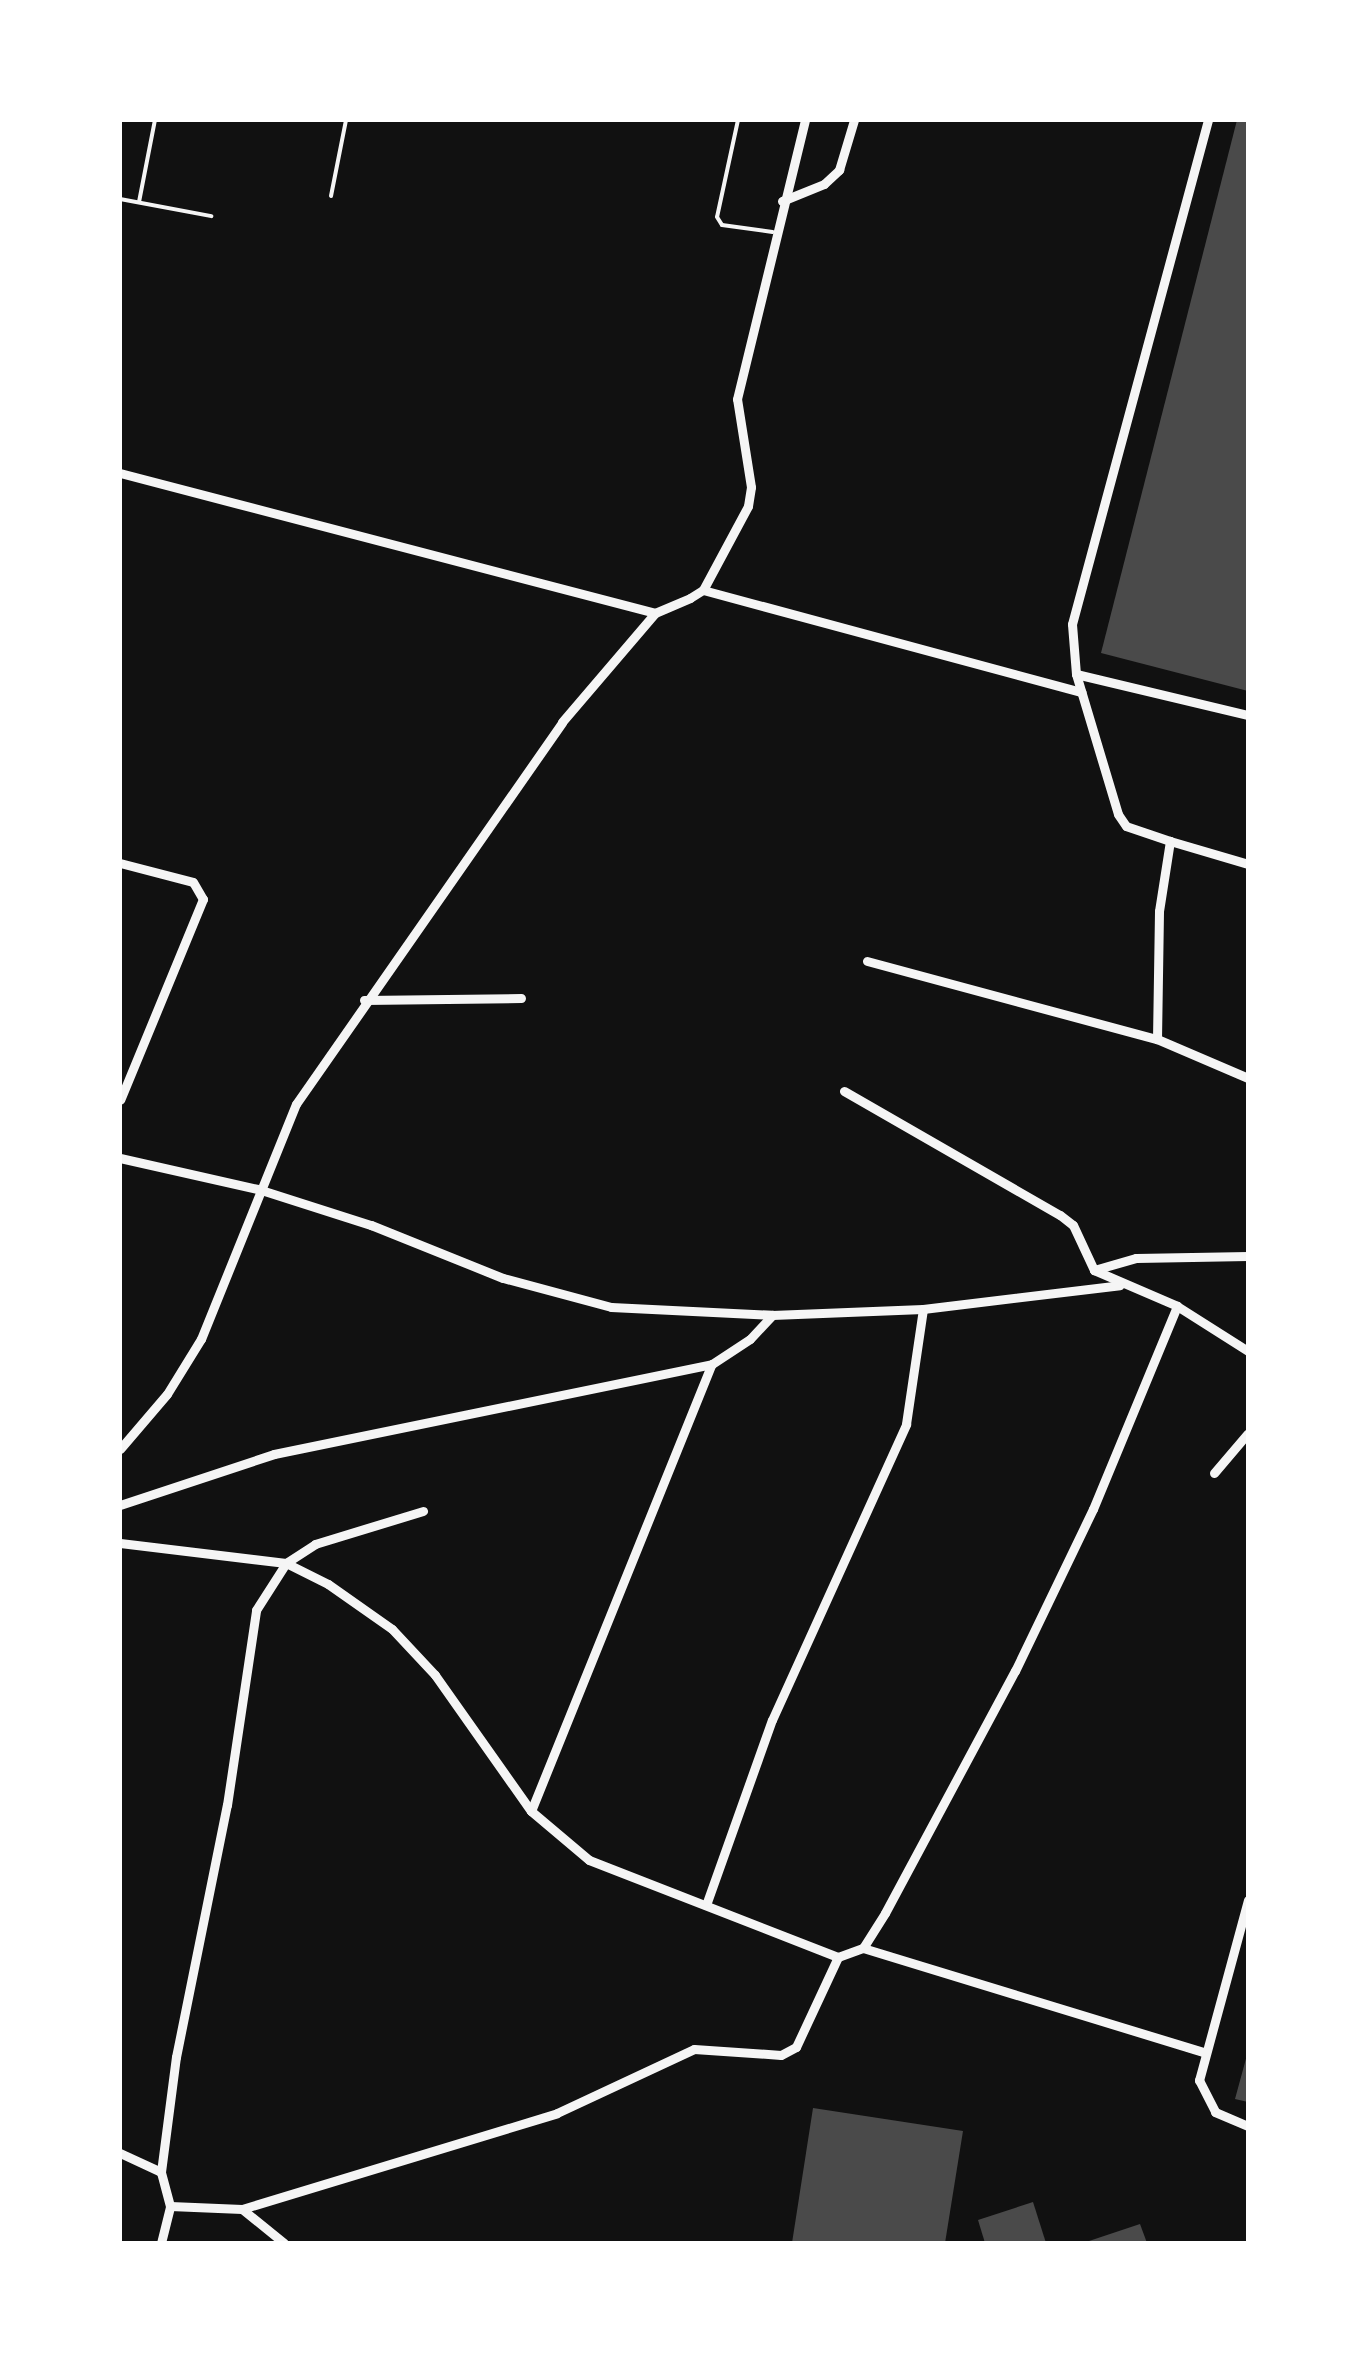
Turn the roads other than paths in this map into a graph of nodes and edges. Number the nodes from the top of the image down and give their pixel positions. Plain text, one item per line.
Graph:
1 (155, 120) edge
2 (346, 120) edge
3 (738, 120) edge
4 (806, 120) edge
5 (854, 120) edge
6 (1208, 120) edge
7 (331, 196) dead end
8 (120, 199) edge
9 (782, 201) junction
10 (139, 202) junction
11 (212, 216) dead end
12 (773, 232) junction
13 (120, 473) edge
14 (703, 590) junction
15 (655, 613) junction
16 (1076, 674) junction
17 (1082, 692) junction
18 (1248, 715) edge
19 (1170, 841) junction
20 (120, 864) edge
21 (1248, 864) edge
22 (868, 962) dead end
23 (521, 998) dead end
24 (364, 1000) junction
25 (1157, 1039) junction
26 (1248, 1078) edge
27 (844, 1091) dead end
28 (120, 1100) edge
29 (120, 1158) edge
30 (258, 1188) junction
31 (1248, 1256) edge
32 (1094, 1270) junction
33 (1120, 1286) junction
34 (1177, 1306) junction
35 (923, 1309) junction
36 (772, 1315) junction
37 (1248, 1351) edge
38 (712, 1364) junction
39 (1248, 1432) edge
40 (120, 1449) edge
41 (1214, 1473) dead end
42 (120, 1505) edge
43 (423, 1511) dead end
44 (120, 1543) edge
45 (286, 1563) junction
46 (531, 1811) junction
47 (1248, 1900) edge
48 (706, 1905) junction
49 (863, 1948) junction
50 (838, 1957) junction
51 (1204, 2052) junction
52 (1248, 2126) edge
53 (120, 2153) edge
54 (160, 2172) junction
55 (170, 2206) junction
56 (242, 2209) junction
57 (161, 2243) edge
58 (284, 2243) edge

1 - 10 lane
2 - 7 lane
3 - 12 lane
4 - 9 street
5 - 9 street
6 - 16 street
8 - 10 lane
9 - 12 street
10 - 11 lane
12 - 14 street
13 - 15 street
14 - 15 street
14 - 17 street
15 - 24 street
16 - 17 street
16 - 18 street
17 - 19 street
19 - 21 street
19 - 25 street
20 - 28 street
22 - 25 street
23 - 24 street
24 - 30 street
25 - 26 street
27 - 32 street
29 - 30 street
30 - 36 street
30 - 40 street
31 - 32 street
32 - 33 street
33 - 34 street
33 - 35 street
34 - 37 street
34 - 49 street
35 - 36 street
35 - 48 street
36 - 38 street
38 - 42 street
38 - 46 street
39 - 41 street
43 - 45 street
44 - 45 street
45 - 46 street
45 - 54 street
46 - 48 street
47 - 51 street
48 - 50 street
49 - 50 street
49 - 51 street
50 - 56 street
51 - 52 street
53 - 54 street
54 - 55 street
55 - 56 street
55 - 57 street
56 - 58 street

